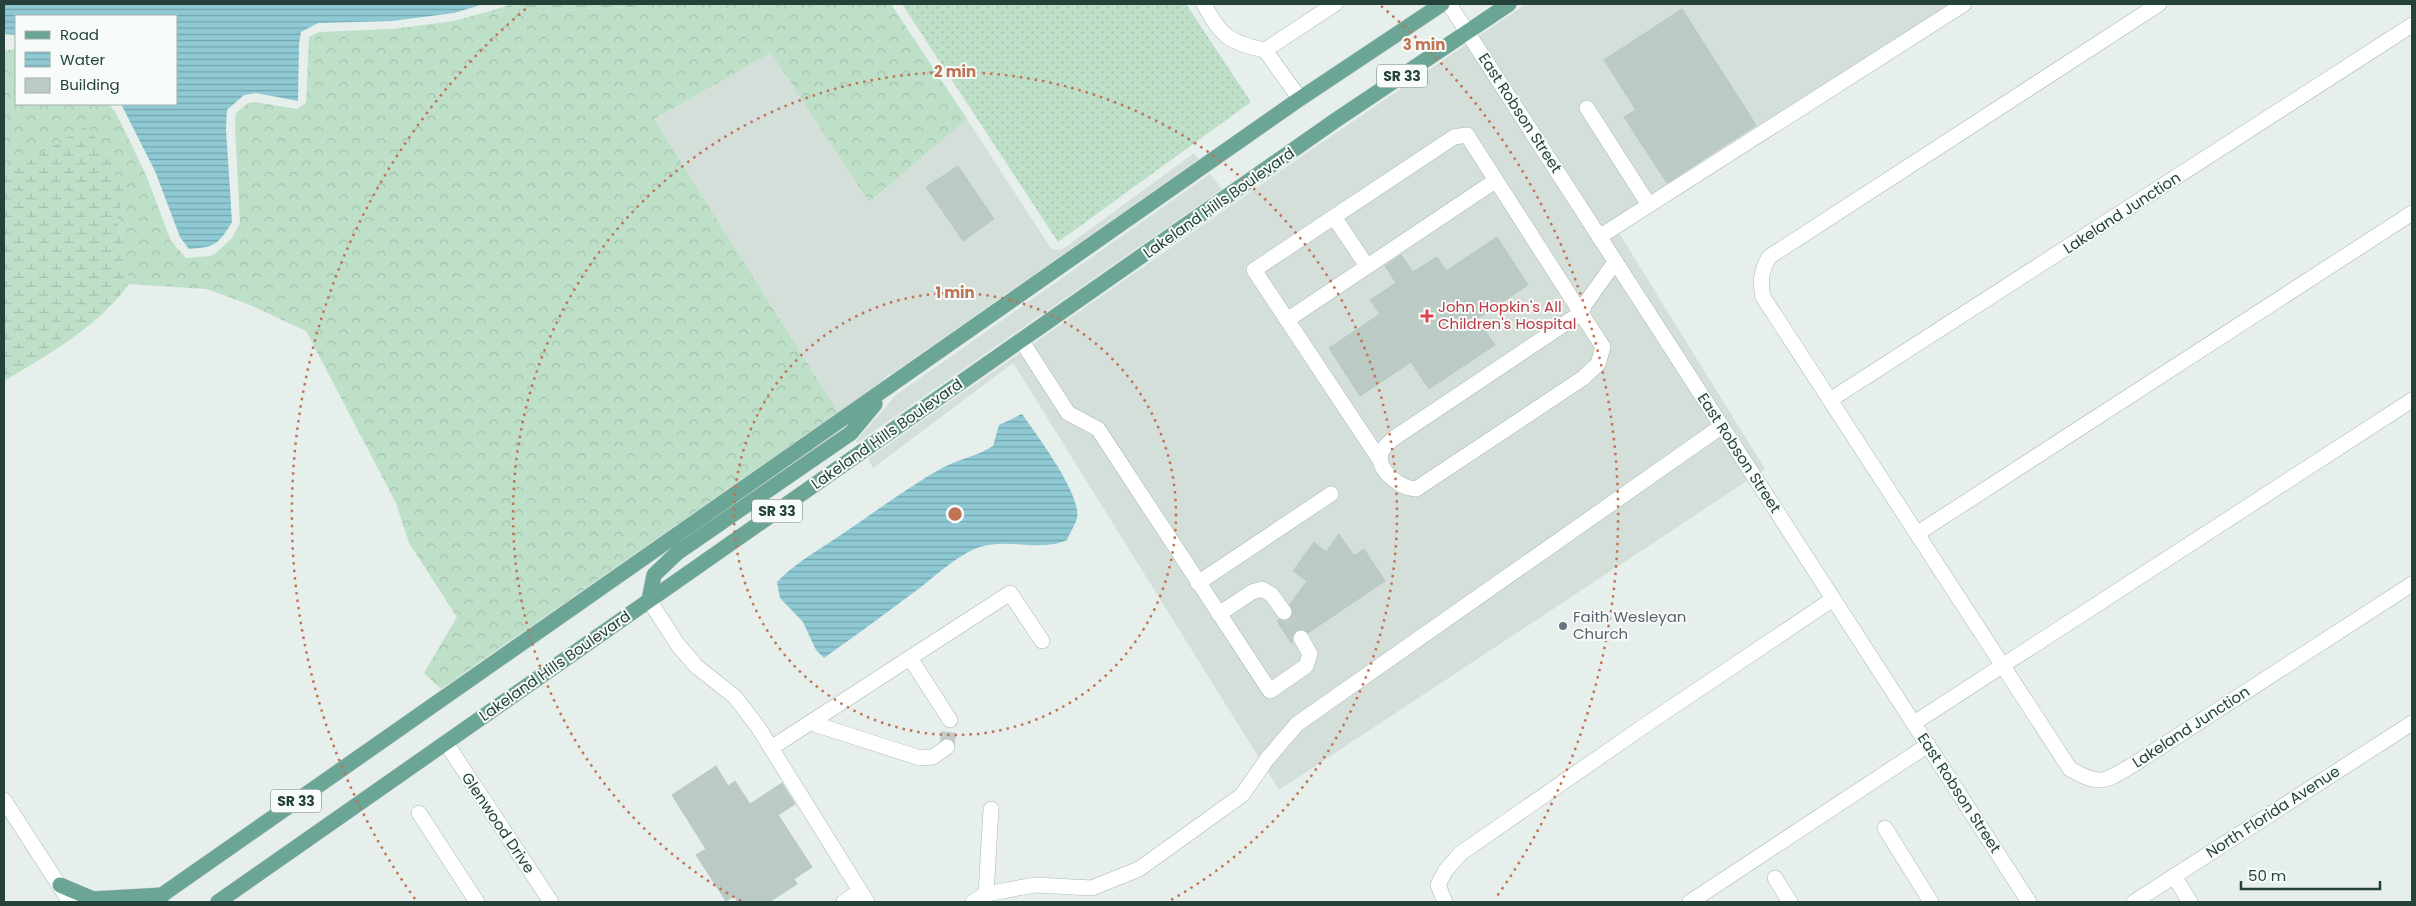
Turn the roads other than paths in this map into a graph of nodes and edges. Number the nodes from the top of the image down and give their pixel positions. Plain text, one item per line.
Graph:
1 (1204, 4) edge
2 (1335, 4) edge
3 (1442, 4) edge
4 (1449, 4) edge
5 (1509, 4) edge
6 (1964, 4) edge
7 (2159, 4) edge
8 (2412, 25) edge
9 (1467, 31) junction
10 (1265, 50) junction
11 (1300, 99) junction
12 (1587, 108) dead end
13 (1495, 181) junction
14 (1649, 205) junction
15 (2412, 213) edge
16 (1334, 216) junction
17 (1599, 237) junction
18 (1615, 262) junction
19 (1367, 266) junction
20 (1581, 313) junction
21 (1287, 320) junction
22 (1021, 340) junction
23 (889, 388) junction
24 (1830, 400) junction
25 (2412, 400) edge
26 (1722, 426) junction
27 (1380, 460) junction
28 (1331, 494) dead end
29 (1918, 534) junction
30 (1198, 583) junction
31 (2412, 584) edge
32 (649, 600) junction
33 (1833, 600) junction
34 (1284, 612) tunnel mouth
35 (1219, 614) junction
36 (1301, 638) tunnel mouth
37 (1042, 641) dead end
38 (910, 658) junction
39 (2003, 664) junction
40 (950, 720) tunnel mouth
41 (811, 723) junction
42 (1914, 723) junction
43 (2412, 723) edge
44 (446, 743) junction
45 (1928, 745) junction
46 (947, 747) dead end
47 (771, 748) junction
48 (4, 800) edge
49 (991, 809) dead end
50 (419, 813) dead end
51 (1885, 828) dead end
52 (2174, 876) junction
53 (1775, 878) dead end
54 (60, 885) junction
55 (986, 894) junction
56 (864, 897) edge
57 (158, 898) edge
58 (70, 902) edge
59 (218, 902) edge
60 (477, 902) edge
61 (551, 902) edge
62 (844, 902) edge
63 (973, 902) edge
64 (1445, 902) edge
65 (1690, 902) edge
66 (1790, 902) edge
67 (1931, 902) edge
68 (2029, 902) edge
69 (2134, 902) edge
70 (2190, 902) edge

1 - 10 street
2 - 10 street
3 - 11 main road, SR 33
4 - 9 street, East Robson Street
5 - 9 main road, Lakeland Hills Boulevard / SR 33
6 - 14 street
7 - 24 street, Lakeland Junction
8 - 24 street, Lakeland Junction
9 - 17 street, East Robson Street
9 - 22 main road, Lakeland Hills Boulevard / SR 33
10 - 11 street
11 - 23 main road, SR 33
12 - 14 street
13 - 16 street
13 - 19 street
13 - 20 street
14 - 17 street
15 - 29 street
16 - 19 street
16 - 21 street
17 - 18 street, East Robson Street
18 - 20 street
18 - 26 street, East Robson Street
19 - 21 street
20 - 27 street
20 - 27 street
21 - 27 street
22 - 30 street
22 - 32 main road, Lakeland Hills Boulevard / SR 33
23 - 32 main road
23 - 57 main road, SR 33
24 - 29 street, Lakeland Junction
25 - 39 street
26 - 33 street, East Robson Street
26 - 55 street
28 - 30 street
29 - 39 street, Lakeland Junction
30 - 35 street
31 - 39 street, Lakeland Junction
32 - 44 main road, Lakeland Hills Boulevard / SR 33
32 - 47 street
33 - 42 street, East Robson Street
33 - 64 street
34 - 35 street
35 - 36 street
37 - 38 street
38 - 40 street
38 - 41 street
39 - 42 street
41 - 46 street
41 - 47 street
42 - 45 street, East Robson Street
43 - 52 street, North Florida Avenue
44 - 59 main road, Lakeland Hills Boulevard / SR 33
44 - 61 street, Glenwood Drive
45 - 65 street
45 - 68 street, East Robson Street
47 - 56 street
48 - 54 street
49 - 55 street
50 - 60 street
51 - 67 street
52 - 69 street, North Florida Avenue
52 - 70 street
53 - 66 street
54 - 57 main road
54 - 58 street
55 - 63 street
56 - 62 street

